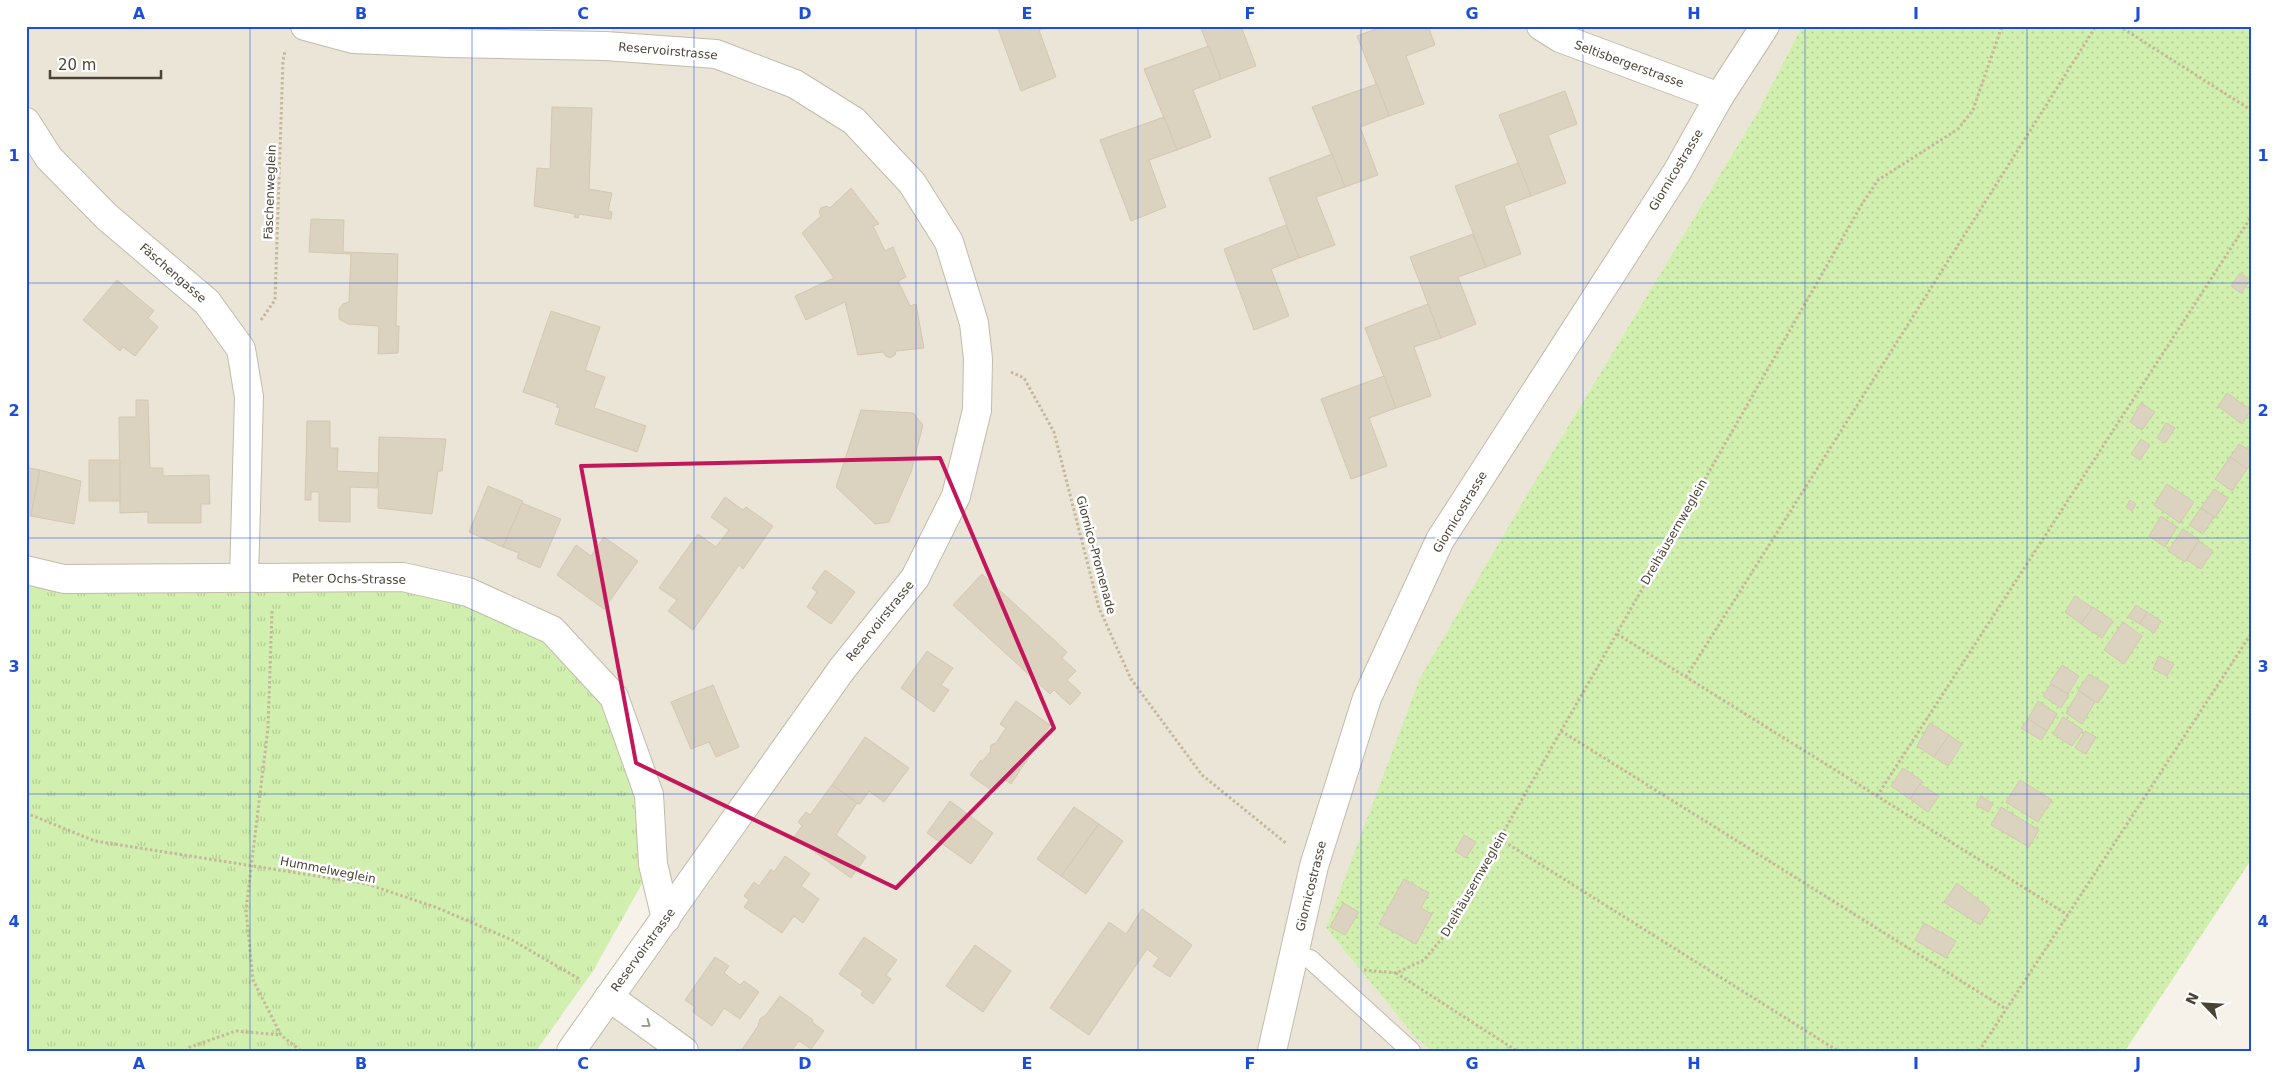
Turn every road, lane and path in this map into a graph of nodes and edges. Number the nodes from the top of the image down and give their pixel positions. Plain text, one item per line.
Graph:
1 (1541, 26) edge
2 (1765, 26) edge
3 (2002, 26) edge
4 (2096, 26) edge
5 (2119, 26) edge
6 (296, 35) edge
7 (1719, 98) junction
8 (2251, 110) edge
9 (26, 122) edge
10 (2251, 217) edge
11 (241, 348) junction
12 (977, 355) junction
13 (26, 570) edge
14 (244, 578) junction
15 (272, 628) dead end
16 (1616, 634) junction
17 (2251, 634) edge
18 (1686, 677) junction
19 (1561, 731) junction
20 (1878, 796) junction
21 (26, 813) edge
22 (1500, 839) junction
23 (251, 865) junction
24 (1314, 866) junction
25 (2068, 914) junction
26 (666, 919) junction
27 (1294, 954) junction
28 (1361, 970) dead end
29 (1396, 973) junction
30 (609, 997) junction
31 (2006, 1009) junction
32 (281, 1035) junction
33 (185, 1051) edge
34 (301, 1051) edge
35 (570, 1051) edge
36 (684, 1051) edge
37 (1272, 1051) edge
38 (1411, 1051) edge
39 (1517, 1051) edge
40 (1838, 1051) edge
41 (1979, 1051) edge

1 - 7 street, Seltisbergerstrasse
2 - 7 street, Giornicostrasse
3 - 16 path, Dreihäusernweglein
4 - 18 path
5 - 8 path
6 - 11 path, Fäschenweglein
6 - 12 street, Reservoirstrasse
7 - 24 street, Giornicostrasse
9 - 11 street, Fäschengasse
10 - 20 path
11 - 14 street, Fäschengasse
12 - 24 path, Giornico-Promenade
12 - 26 street, Reservoirstrasse
13 - 14 street, Peter Ochs-Strasse
14 - 26 street, Peter Ochs-Strasse
15 - 23 path
16 - 18 path
16 - 19 path, Dreihäusernweglein
17 - 25 path
18 - 20 path
19 - 22 path, Dreihäusernweglein
19 - 31 path
20 - 25 path
21 - 23 path, Hummelweglein
22 - 29 path, Dreihäusernweglein
22 - 40 path
23 - 30 path, Hummelweglein
23 - 32 path
24 - 27 street, Giornicostrasse
25 - 31 path
26 - 30 street, Reservoirstrasse
27 - 37 street, Giornicostrasse
27 - 38 lane
28 - 29 path, Dreihäusernweglein
29 - 39 path
30 - 35 street, Reservoirstrasse
30 -> 36 street
31 - 41 path
32 - 33 path
32 - 34 path

